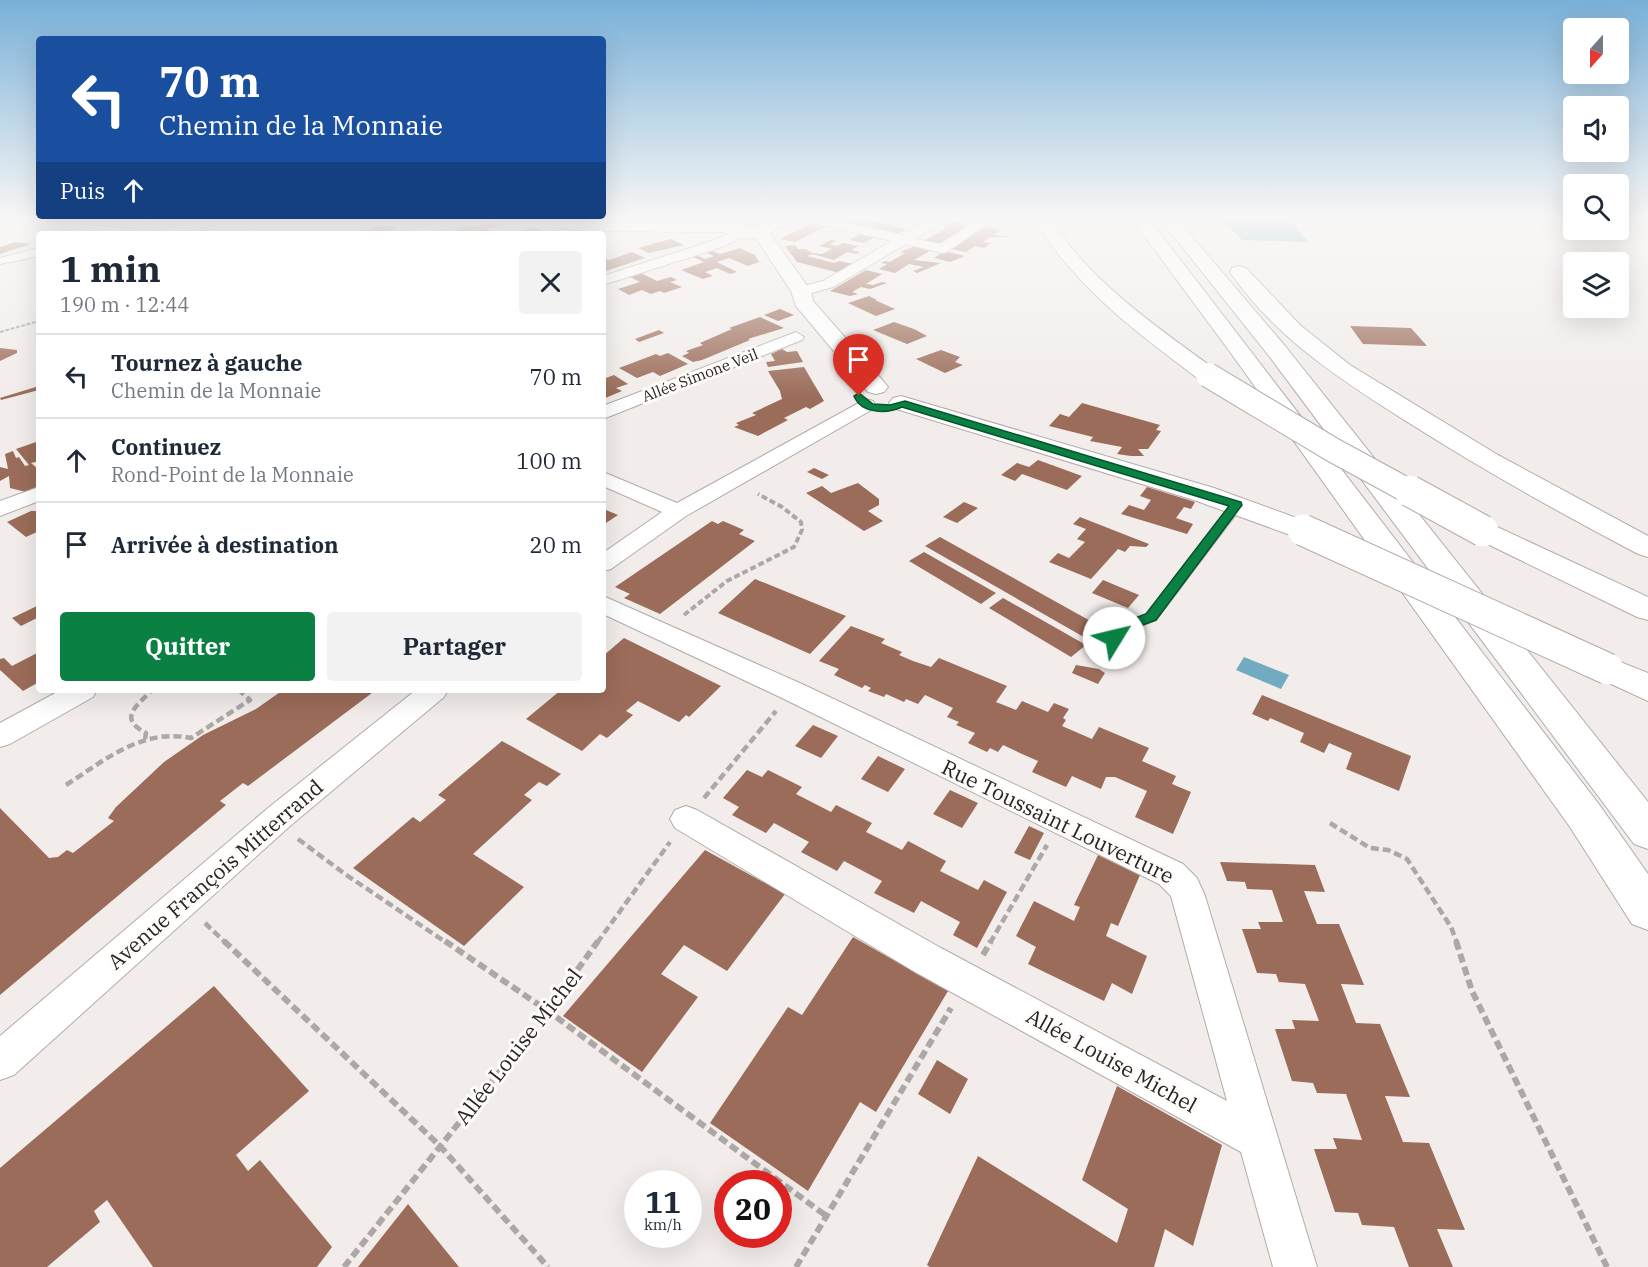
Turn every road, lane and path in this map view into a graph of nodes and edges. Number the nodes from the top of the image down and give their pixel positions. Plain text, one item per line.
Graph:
1 (791, 278) edge
2 (838, 278) edge
3 (1089, 278) edge
4 (1184, 278) edge
5 (1217, 278) edge
6 (1244, 278) edge
7 (801, 291) junction
8 (36, 322) edge
9 (0, 332) edge
10 (796, 337) dead end
11 (871, 396) junction
12 (606, 412) edge
13 (606, 479) edge
14 (750, 490) dead end
15 (36, 494) edge
16 (1237, 505) junction
17 (0, 509) edge
18 (678, 512) junction
19 (1648, 548) edge
20 (606, 562) edge
21 (606, 605) edge
22 (1648, 610) edge
23 (681, 617) dead end
24 (1105, 652) dead end
25 (1648, 688) edge
26 (792, 691) junction
27 (78, 693) edge
28 (149, 693) edge
29 (242, 693) edge
30 (430, 693) edge
31 (0, 736) edge
32 (145, 739) junction
33 (66, 785) dead end
34 (686, 819) junction
35 (1061, 821) junction
36 (1330, 823) dead end
37 (1648, 832) edge
38 (297, 838) dead end
39 (1648, 910) edge
40 (204, 922) dead end
41 (968, 981) junction
42 (548, 1011) junction
43 (0, 1061) edge
44 (1256, 1138) junction
45 (440, 1146) junction
46 (825, 1215) junction
47 (344, 1267) edge
48 (548, 1267) edge
49 (796, 1267) edge
50 (1295, 1267) edge
51 (1607, 1267) edge

1 - 7 main road
2 - 7 street
3 - 22 main road, bridge
4 - 39 main road
5 - 37 main road
6 - 19 main road
7 - 11 main road
8 - 9 path
10 - 12 street, Allée Simone Veil
11 - 16 main road
11 - 18 street
13 - 18 street
14 - 23 path
15 - 17 street
16 - 24 lane
16 - 25 main road, bridge
18 - 20 street
21 - 26 street, Rue Toussaint Louverture
26 - 34 path, Allée Louise Michel
26 - 35 street, Rue Toussaint Louverture
27 - 31 street
28 - 32 path
29 - 32 path
30 - 43 street, Avenue François Mitterrand
32 - 33 path
34 - 41 street, Allée Louise Michel
34 - 42 path, Allée Louise Michel
35 - 41 path
35 - 44 street, Rue Toussaint Louverture
36 - 51 path
38 - 42 path
40 - 45 path
41 - 44 street, Allée Louise Michel
41 - 46 path
42 - 45 path, Allée Louise Michel
42 - 46 path
44 - 50 street, Rue Toussaint Louverture
45 - 47 path, Allée Louise Michel
45 - 48 path
46 - 49 path

